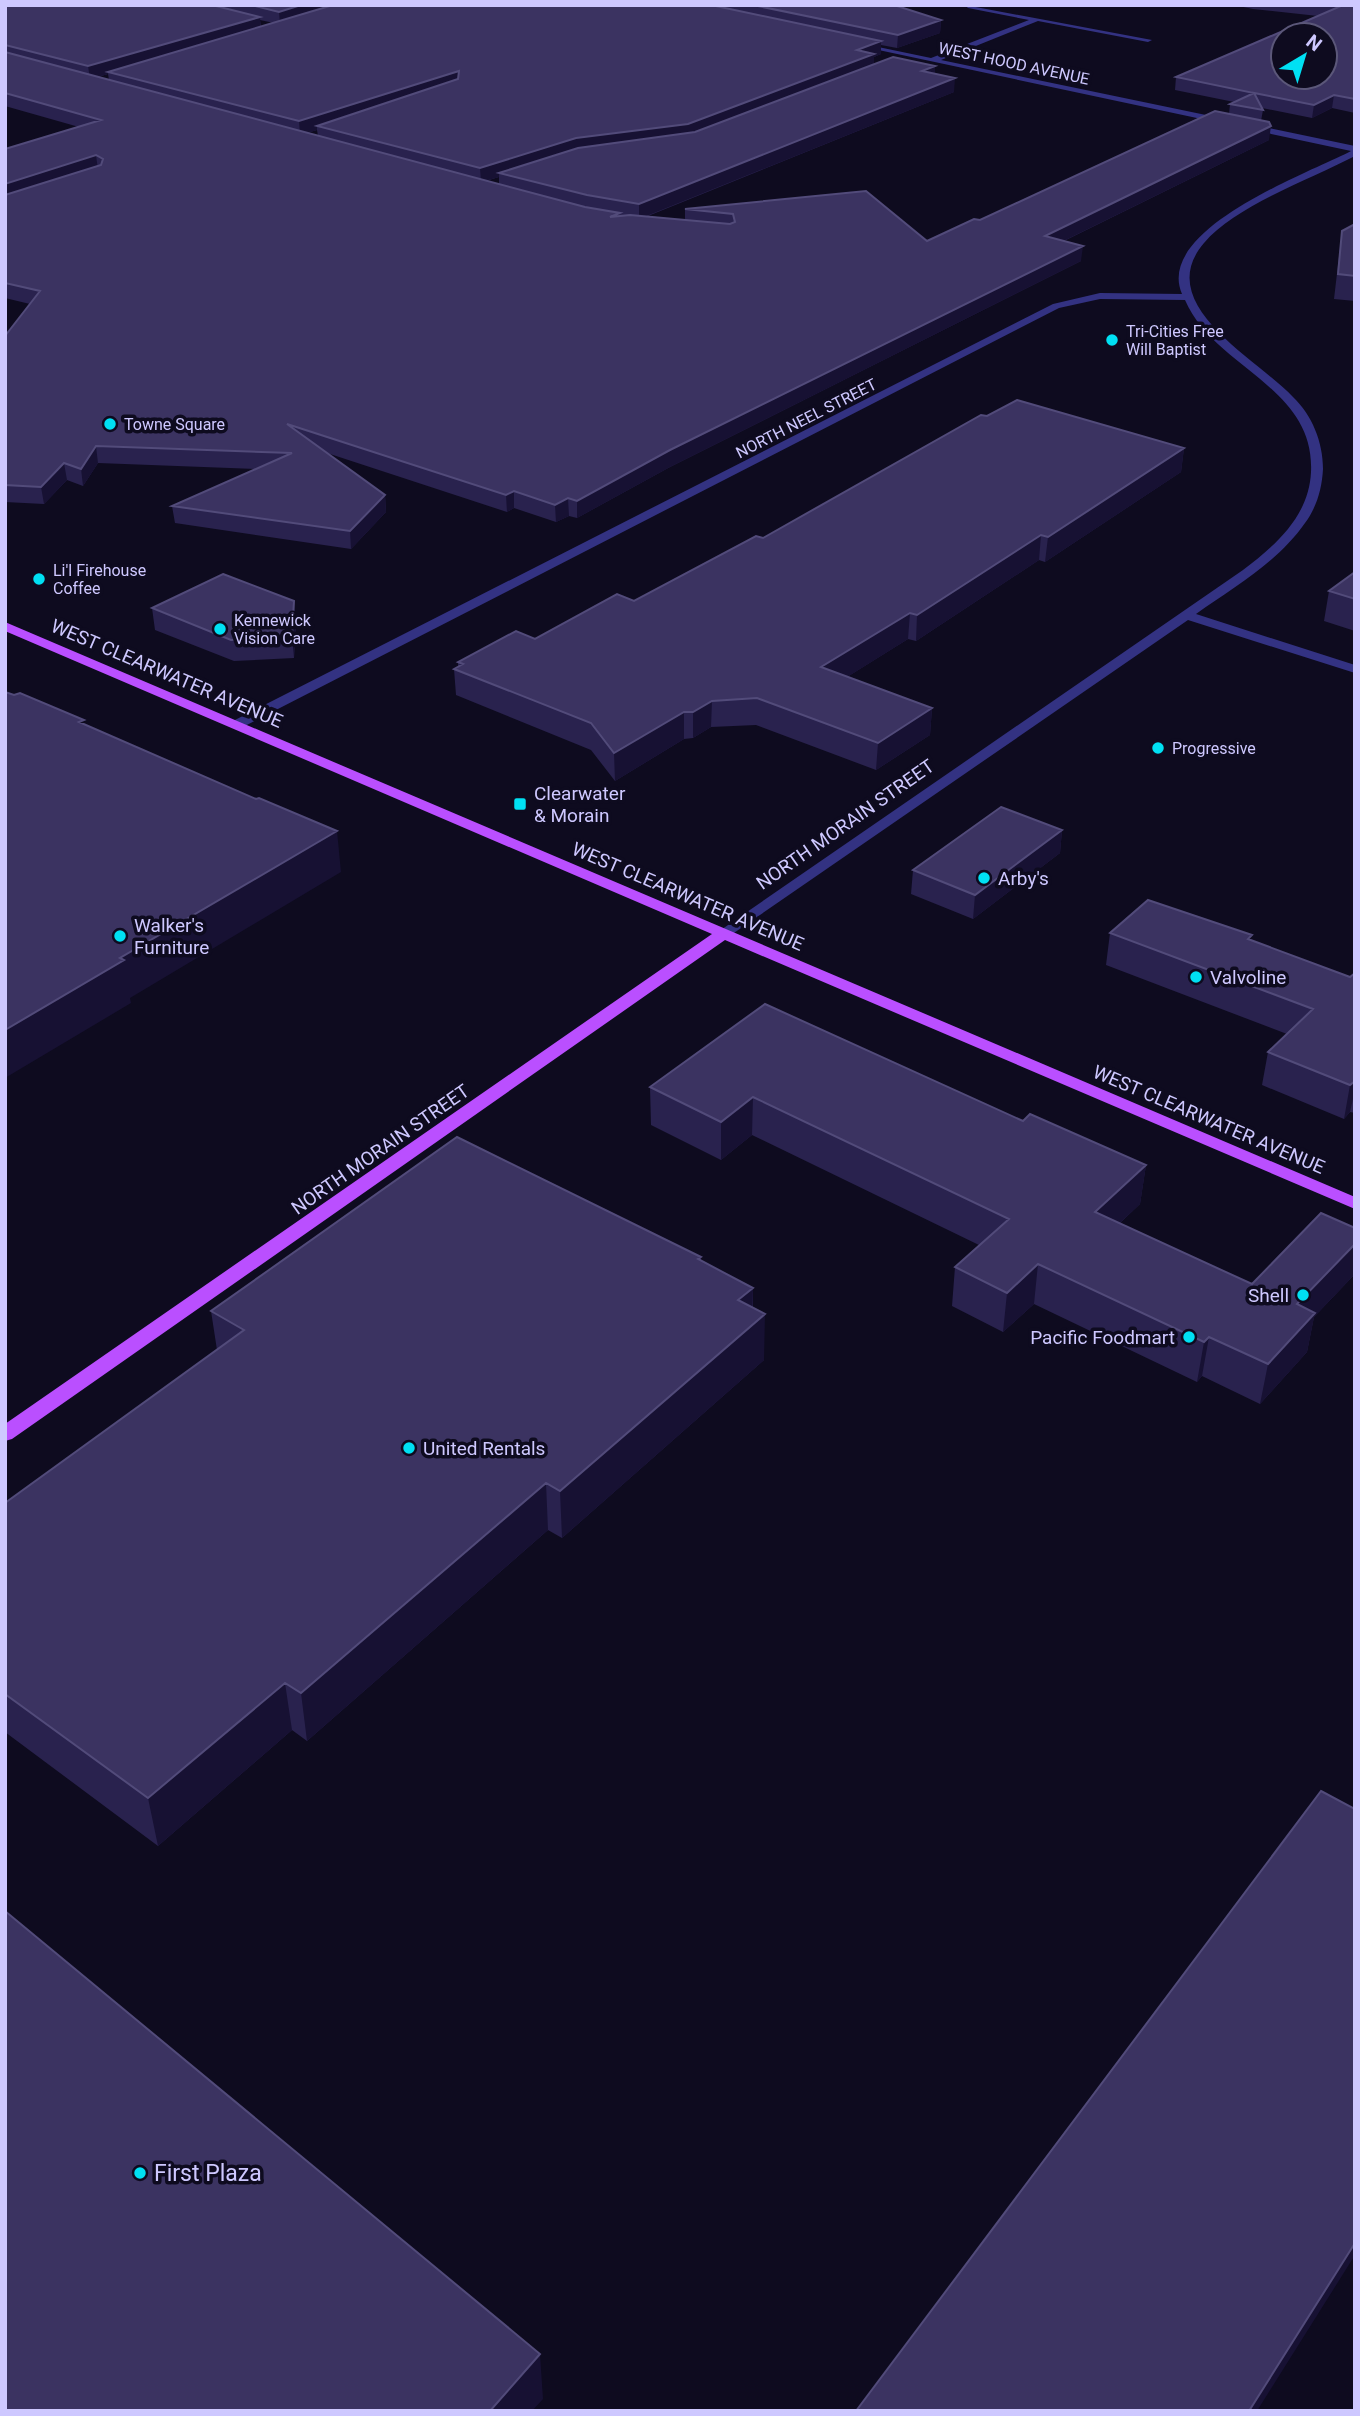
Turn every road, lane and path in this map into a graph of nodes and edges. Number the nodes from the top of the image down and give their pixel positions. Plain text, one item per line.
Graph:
1 (968, 6) edge
2 (1038, 19) junction
3 (1148, 40) dead end
4 (850, 43) edge
5 (915, 57) junction
6 (932, 61) junction
7 (903, 62) edge
8 (1355, 150) edge
9 (1188, 297) junction
10 (1186, 615) junction
11 (5, 626) edge
12 (1355, 669) edge
13 (236, 725) junction
14 (723, 934) junction
15 (1355, 1204) edge
16 (5, 1434) edge

1 - 2 street
2 - 3 street
2 - 6 street
4 - 5 street, WEST HOOD AVENUE
5 - 6 street, WEST HOOD AVENUE
5 - 7 street
6 - 8 street, WEST HOOD AVENUE
8 - 9 street
9 - 10 street, NORTH MORAIN STREET
9 - 13 street, NORTH NEEL STREET
10 - 12 street
10 - 14 street, NORTH MORAIN STREET
11 - 13 main road, WEST CLEARWATER AVENUE
13 - 14 main road, WEST CLEARWATER AVENUE
14 - 15 main road, WEST CLEARWATER AVENUE
14 - 16 main road, NORTH MORAIN STREET

